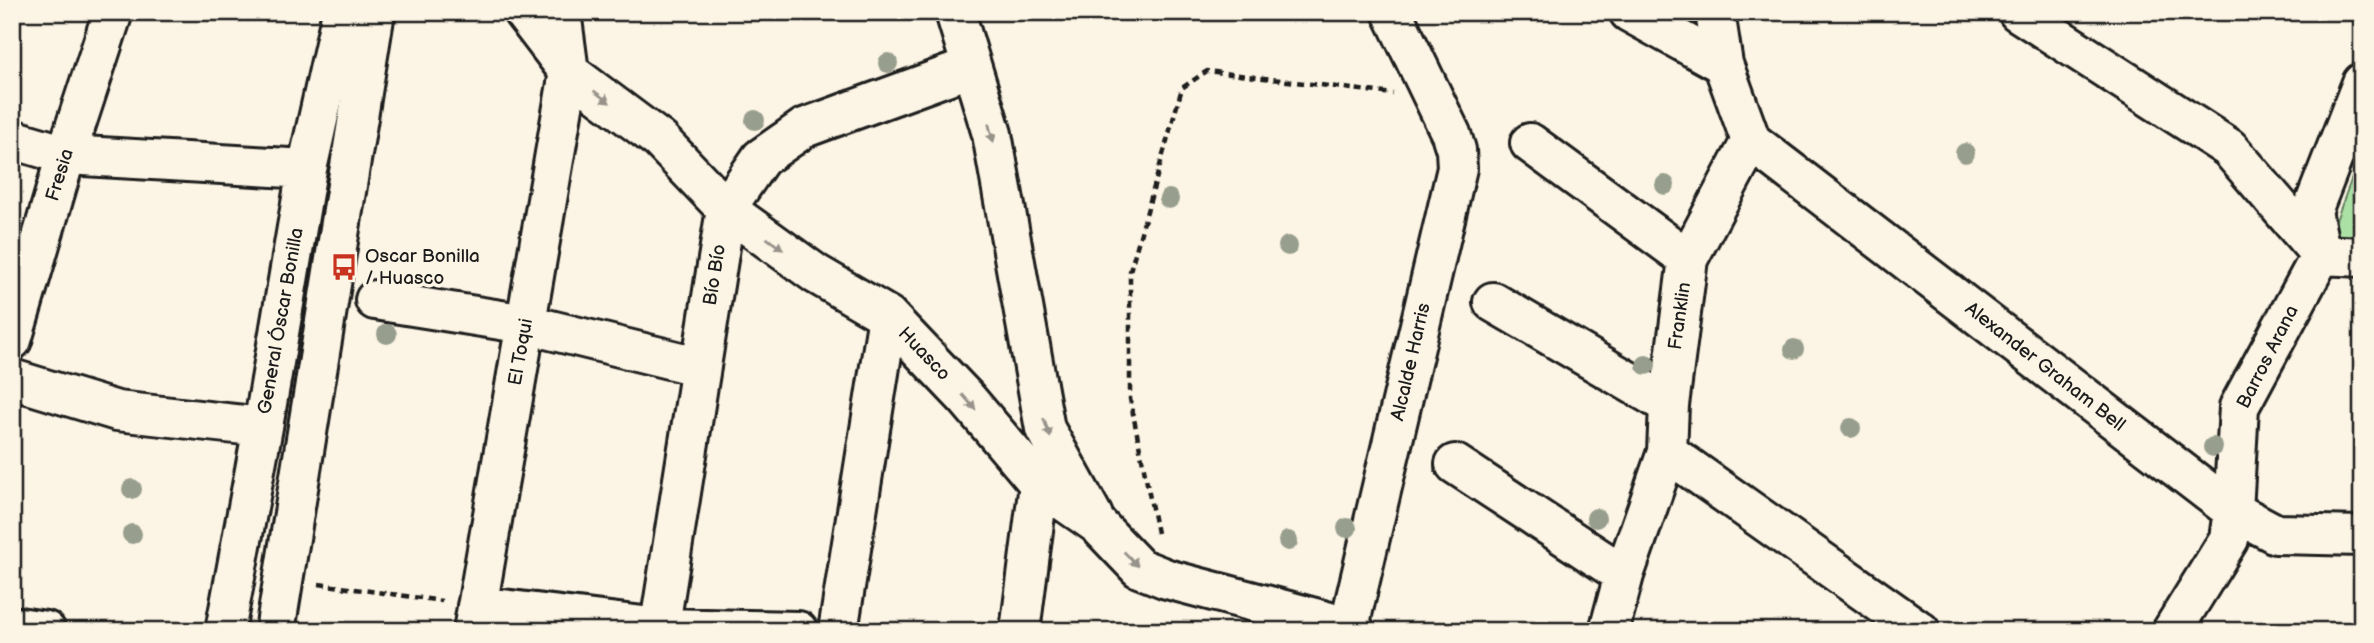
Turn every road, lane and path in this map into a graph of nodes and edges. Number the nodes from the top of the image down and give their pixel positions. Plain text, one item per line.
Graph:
1 (113, 12) edge
2 (342, 12) edge
3 (375, 12) edge
4 (523, 12) edge
5 (561, 12) edge
6 (956, 12) edge
7 (1392, 12) edge
8 (1629, 12) edge
9 (1715, 12) edge
10 (2018, 12) edge
11 (1723, 64) junction
12 (971, 67) junction
13 (569, 72) junction
14 (2362, 83) edge
15 (1434, 99) junction
16 (12, 139) edge
17 (1751, 141) junction
18 (1530, 143) dead end
19 (65, 155) junction
20 (307, 169) junction
21 (726, 208) junction
22 (2321, 255) junction
23 (2362, 257) edge
24 (1688, 258) junction
25 (375, 300) dead end
26 (1493, 302) dead end
27 (888, 316) junction
28 (526, 324) junction
29 (12, 340) edge
30 (701, 367) junction
31 (12, 379) edge
32 (1668, 405) junction
33 (263, 427) junction
34 (1667, 452) junction
35 (1455, 464) dead end
36 (1039, 484) junction
37 (2233, 511) junction
38 (1097, 524) junction
39 (2362, 536) edge
40 (1624, 575) junction
41 (284, 579) junction
42 (1167, 579) junction
43 (475, 619) edge
44 (12, 626) edge
45 (660, 629) edge
46 (1349, 629) edge
47 (46, 631) edge
48 (225, 631) edge
49 (275, 631) edge
50 (798, 631) edge
51 (838, 631) edge
52 (1020, 631) edge
53 (1609, 631) edge
54 (1920, 631) edge
55 (2172, 631) edge

1 - 19 street, Fresia
2 - 20 street, General Óscar Bonilla
3 - 41 street
4 - 13 street, Huasco
5 - 13 street, El Toqui
6 - 12 street
7 - 15 street, Alcalde Harris
8 - 11 street
9 - 11 street
10 - 22 street
11 - 17 street
12 - 21 street, Bío Bío
12 -> 38 street
13 -> 21 street, Huasco
13 - 28 street, El Toqui
14 - 22 street
15 - 42 path
15 - 46 street, Alcalde Harris
16 - 19 street
17 - 24 street, Franklin
17 - 37 street, Alexander Graham Bell
18 - 24 street
19 - 20 street
19 - 29 street, Fresia
20 - 33 street, General Óscar Bonilla
21 -> 27 street, Huasco
21 - 30 street, Bío Bío
22 - 23 street
22 - 37 street, Barros Arana
24 - 32 street, Franklin
25 - 28 street
26 - 32 street
27 -> 36 street, Huasco
27 - 51 street
28 - 30 street
28 - 43 street, El Toqui
30 - 45 street, Bío Bío
31 - 33 street
32 - 34 street, Franklin
33 - 48 street, General Óscar Bonilla
34 - 40 street, Franklin
34 - 54 street
35 - 40 street
36 - 38 street, Huasco
36 - 52 street
37 - 39 street, Alexander Graham Bell
37 - 55 street, Barros Arana
38 -> 42 street, Huasco
40 - 53 street, Franklin
41 - 43 path
41 - 49 street
42 - 46 street, Huasco
43 - 45 street
44 - 47 street
45 - 50 street

